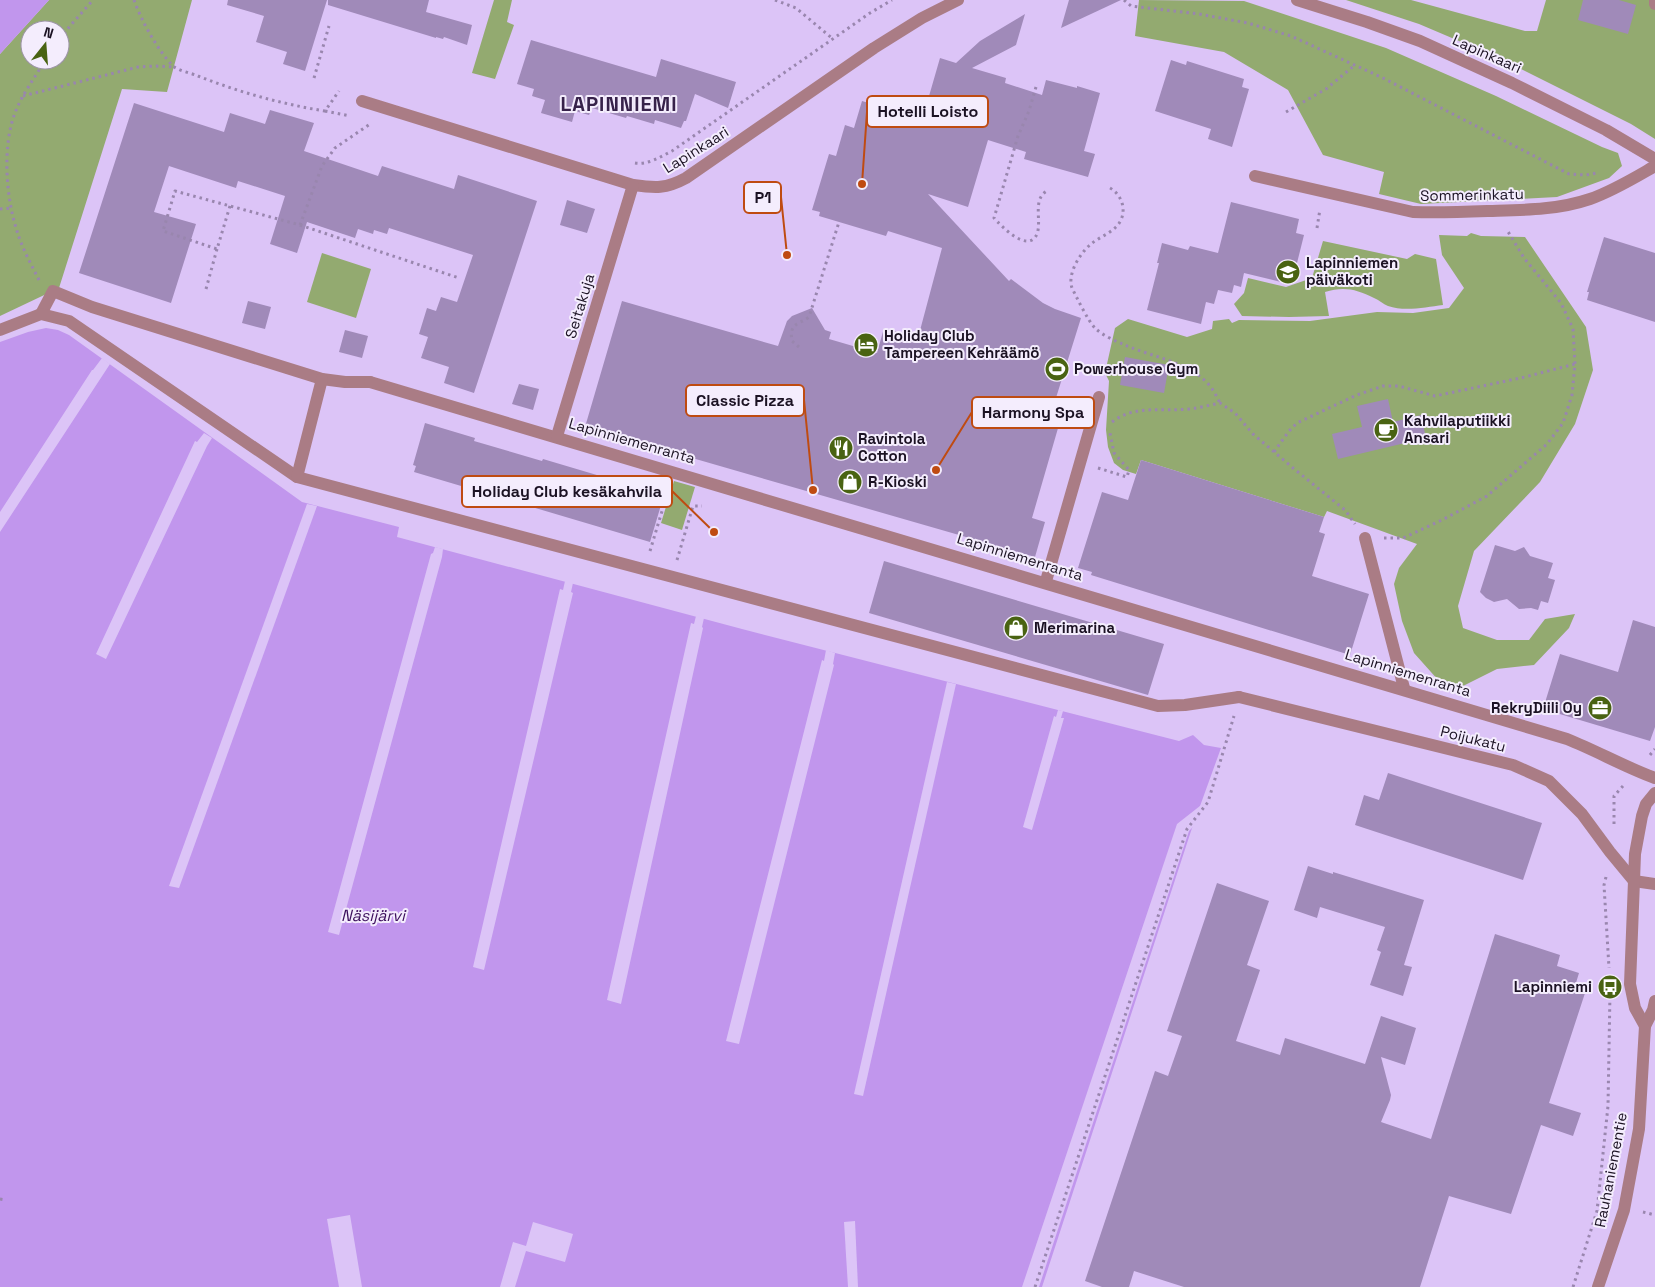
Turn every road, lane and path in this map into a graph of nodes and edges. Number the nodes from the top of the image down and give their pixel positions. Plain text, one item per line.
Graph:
1 (93, 0) edge
2 (134, 0) edge
3 (775, 0) edge
4 (892, 0) edge
5 (958, 0) edge
6 (1124, 0) edge
7 (1297, 0) edge
8 (329, 26) dead end
9 (70, 27) edge
10 (833, 39) junction
11 (1355, 65) junction
12 (174, 67) junction
13 (39, 70) edge
14 (314, 78) dead end
15 (1036, 87) dead end
16 (339, 91) dead end
17 (23, 96) junction
18 (362, 101) dead end
19 (1286, 112) dead end
20 (373, 122) dead end
21 (1655, 159) edge
22 (632, 163) dead end
23 (1655, 166) edge
24 (1603, 172) dead end
25 (1255, 176) dead end
26 (633, 185) junction
27 (1110, 188) dead end
28 (1047, 191) dead end
29 (1321, 205) dead end
30 (230, 206) junction
31 (11, 208) junction
32 (0, 209) edge
33 (1503, 211) junction
34 (839, 222) dead end
35 (300, 225) junction
36 (1317, 228) dead end
37 (217, 249) junction
38 (459, 278) dead end
39 (206, 289) dead end
40 (53, 291) junction
41 (41, 314) junction
42 (0, 330) edge
43 (799, 347) dead end
44 (1575, 364) junction
45 (322, 379) junction
46 (1099, 397) dead end
47 (1220, 403) junction
48 (1112, 422) dead end
49 (1110, 432) dead end
50 (557, 436) junction
51 (1274, 452) junction
52 (1080, 462) junction
53 (298, 477) junction
54 (663, 506) dead end
55 (702, 506) dead end
56 (654, 538) dead end
57 (1365, 538) junction
58 (680, 548) dead end
59 (1046, 581) junction
60 (1404, 688) junction
61 (1229, 734) dead end
62 (1655, 778) edge
63 (1655, 793) edge
64 (1614, 796) dead end
65 (1614, 830) dead end
66 (1634, 881) junction
67 (1655, 884) edge
68 (1604, 885) dead end
69 (1609, 969) dead end
70 (1610, 987) dead end
71 (1655, 1001) edge
72 (1644, 1026) junction
73 (0, 1199) edge
74 (6, 1200) dead end
75 (1644, 1212) dead end
76 (1655, 1214) edge
77 (1035, 1287) edge
78 (1573, 1287) edge
79 (1598, 1287) edge

1 - 9 path
2 - 12 path
3 - 10 path
4 - 10 path
5 - 26 street, Lapinkaari
6 - 11 path
7 - 21 street, Lapinkaari
8 - 14 path
10 - 22 path
11 - 19 path
11 - 24 path
12 - 16 path
12 - 17 path
13 - 17 path
15 - 28 path
17 - 31 path
18 - 26 street, Lapinkaari
20 - 35 path
23 - 33 street, Sommerinkatu
25 - 33 street, Sommerinkatu
26 - 50 street, Seitakuja
27 - 47 path
29 - 36 path
30 - 35 path
30 - 37 path
30 - 37 path
31 - 32 path
31 - 40 path
33 - 44 path
34 - 43 path
35 - 38 path
37 - 39 path
40 - 41 street
40 - 45 street, Lapinniemenranta
41 - 42 street
41 - 53 street
44 - 51 path
44 - 57 path
45 - 50 street, Lapinniemenranta
45 - 53 street
46 - 52 street
47 - 48 path
47 - 51 path
49 - 52 path
50 - 59 street, Lapinniemenranta
51 - 57 path
52 - 59 street
53 - 66 street, Poijukatu
54 - 56 path
55 - 58 path
57 - 60 street
59 - 60 street, Lapinniemenranta
60 - 62 street, Lapinniemenranta
61 - 77 path
63 - 66 street, Rauhaniementie
64 - 65 path
66 - 67 street
66 - 72 street, Rauhaniementie
68 - 69 path
70 - 78 path
71 - 72 street, Rauhaniementie
72 - 79 street, Rauhaniementie
73 - 74 path
75 - 76 path

